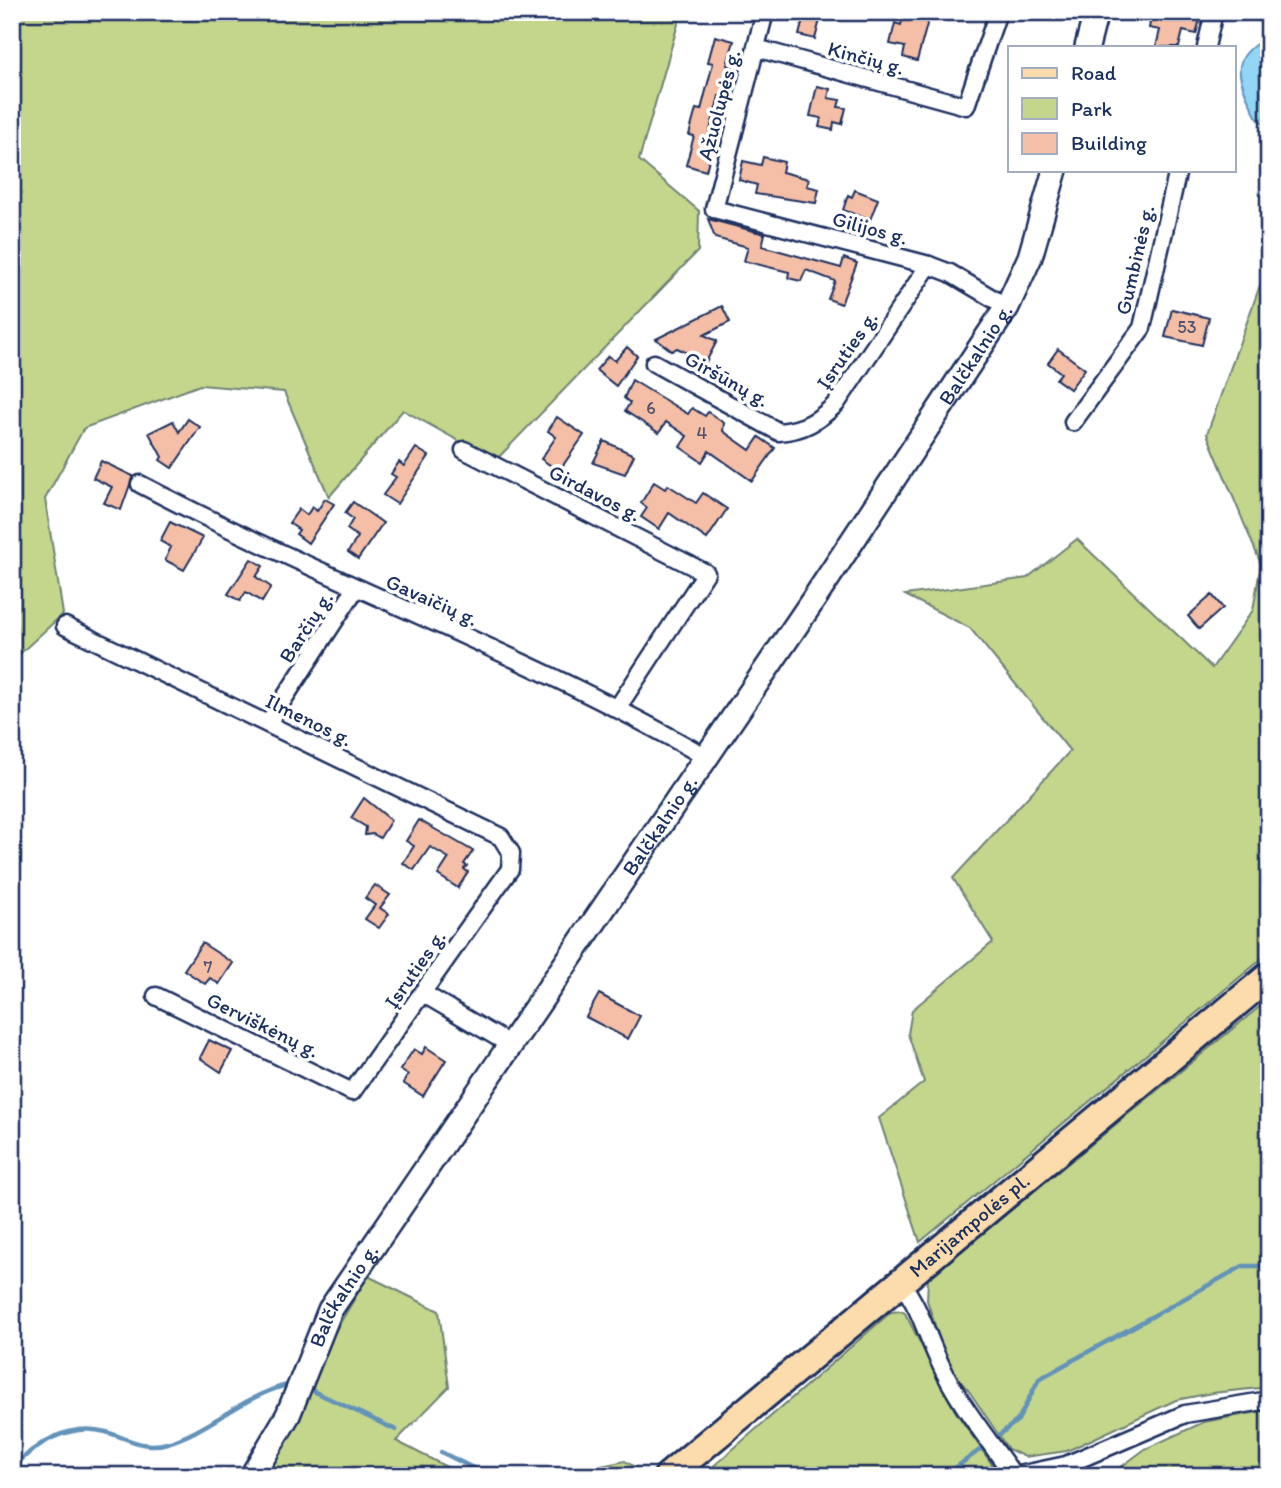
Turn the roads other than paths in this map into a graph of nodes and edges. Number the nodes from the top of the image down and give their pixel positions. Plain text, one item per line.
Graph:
1 (765, 12) edge
2 (998, 12) edge
3 (1096, 12) edge
4 (1214, 12) edge
5 (1087, 46) edge
6 (1206, 46) edge
7 (756, 48) junction
8 (1054, 172) edge
9 (1178, 172) edge
10 (714, 209) joint
11 (929, 265) junction
12 (1007, 307) junction
13 (654, 363) dead end
14 (1073, 422) dead end
15 (779, 432) joint
16 (464, 450) dead end
17 (140, 484) dead end
18 (356, 589) junction
19 (65, 626) dead end
20 (618, 707) junction
21 (268, 723) junction
22 (704, 756) junction
23 (510, 869) joint
24 (1269, 976) edge
25 (424, 994) junction
26 (156, 996) dead end
27 (509, 1044) junction
28 (352, 1092) joint
29 (901, 1283) junction
30 (1269, 1400) edge
31 (252, 1476) edge
32 (668, 1476) edge
33 (1014, 1476) edge

1 - 7 street, Ąžuolupės g.
2 - 7 street, Kinčių g.
3 - 5 street
4 - 6 street
7 - 10 street, Ąžuolupės g.
8 - 12 street, Balčkalnio g.
9 - 14 street, Gumbinės g.
10 - 11 street, Gilijos g.
11 - 12 street, Gilijos g.
11 - 15 street, Įsruties g.
12 - 22 street, Balčkalnio g.
13 - 15 street, Giršūnų g.
16 - 20 street, Girdavos g.
17 - 18 street, Gavaičių g.
18 - 20 street, Gavaičių g.
18 - 21 street, Barčių g.
19 - 21 street, Ilmenos g.
20 - 22 street, Gavaičių g.
21 - 23 street, Ilmenos g.
22 - 27 street, Balčkalnio g.
23 - 25 street, Įsruties g.
24 - 29 main road, Marijampolės pl.
25 - 27 street
25 - 28 street, Įsruties g.
26 - 28 street, Gerviškėnų g.
27 - 31 street, Balčkalnio g.
29 - 32 main road, Marijampolės pl.
29 - 33 street
30 - 33 street

